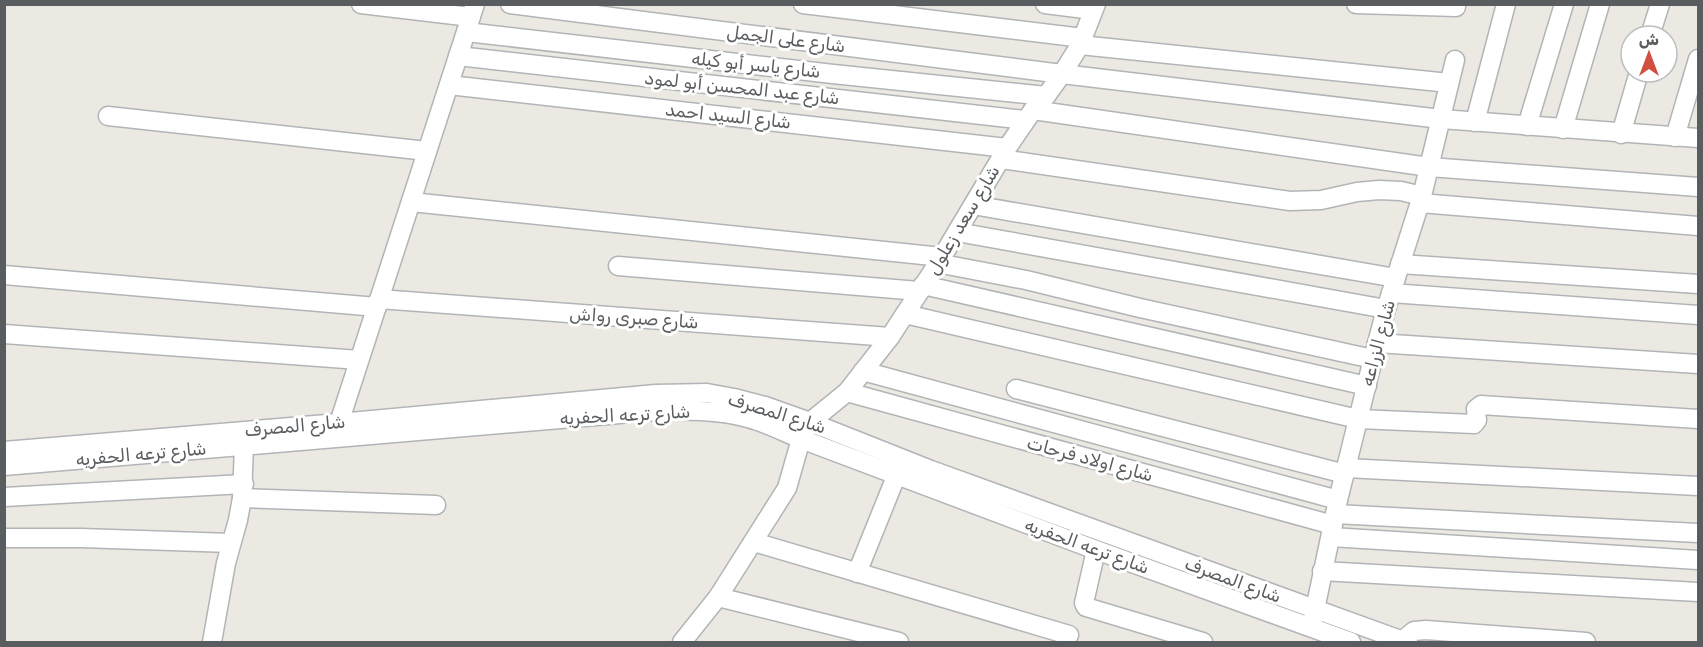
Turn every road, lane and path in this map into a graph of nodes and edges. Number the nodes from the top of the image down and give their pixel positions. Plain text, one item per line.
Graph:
1 (361, 4) edge
2 (510, 4) edge
3 (803, 4) edge
4 (1045, 4) edge
5 (1356, 4) edge
6 (1506, 4) edge
7 (1564, 4) edge
8 (1600, 4) edge
9 (1660, 4) edge
10 (1094, 7) edge
11 (1456, 7) dead end
12 (470, 18) edge
13 (1654, 24) edge
14 (1081, 41) junction
15 (458, 56) junction
16 (1698, 59) edge
17 (1455, 60) dead end
18 (1062, 74) junction
19 (1449, 83) junction
20 (1636, 84) edge
21 (448, 85) junction
22 (1046, 96) junction
23 (1029, 115) junction
24 (108, 116) dead end
25 (1441, 119) junction
26 (1475, 122) junction
27 (1527, 126) junction
28 (1563, 129) junction
29 (1621, 134) junction
30 (1675, 137) junction
31 (1698, 138) edge
32 (427, 152) junction
33 (1004, 153) junction
34 (1429, 167) junction
35 (1698, 187) edge
36 (1421, 200) junction
37 (411, 202) junction
38 (973, 205) junction
39 (1698, 226) edge
40 (957, 232) junction
41 (939, 260) junction
42 (618, 266) dead end
43 (4, 275) edge
44 (1698, 284) edge
45 (1393, 286) junction
46 (921, 288) junction
47 (378, 303) junction
48 (904, 314) junction
49 (1698, 315) edge
50 (4, 334) edge
51 (890, 337) junction
52 (1375, 351) junction
53 (359, 360) junction
54 (1698, 364) edge
55 (863, 371) junction
56 (1367, 386) junction
57 (1016, 389) dead end
58 (847, 392) junction
59 (1698, 418) edge
60 (1358, 419) junction
61 (810, 422) junction
62 (339, 423) junction
63 (801, 439) junction
64 (244, 445) junction
65 (4, 451) edge
66 (4, 466) edge
67 (1346, 471) junction
68 (897, 474) junction
69 (1698, 486) edge
70 (243, 491) junction
71 (4, 497) edge
72 (436, 506) dead end
73 (1334, 519) junction
74 (1698, 533) edge
75 (6, 538) dead end
76 (754, 542) junction
77 (231, 543) junction
78 (1096, 550) junction
79 (1698, 560) edge
80 (1322, 571) junction
81 (857, 573) junction
82 (1698, 592) edge
83 (718, 597) junction
84 (1315, 609) junction
85 (1311, 633) edge
86 (697, 635) edge
87 (1069, 635) dead end
88 (212, 642) edge
89 (682, 642) edge
90 (899, 642) edge
91 (1203, 642) edge
92 (1351, 642) edge
93 (1404, 642) edge
94 (1586, 642) edge

1 - 12 street, شارع ياسر أبو كيله
2 - 18 street, شارع على الجمل
3 - 14 street
4 - 10 street
5 - 11 street
6 - 26 street
7 - 27 street
8 - 28 street
9 - 13 street
10 - 14 street, شارع سعد زعلول
12 - 15 street
12 - 22 street, شارع ياسر أبو كيله
14 - 18 street, شارع سعد زعلول
14 - 19 street
15 - 21 street
15 - 23 street, شارع عبد المحسن أبو لمود
16 - 30 street
17 - 19 street, شارع الزراعه
18 - 22 street, شارع سعد زعلول
18 - 25 street, شارع على الجمل
19 - 25 street, شارع الزراعه
20 - 29 street
21 - 32 street
21 - 33 street, شارع السيد احمد
22 - 23 street, شارع سعد زعلول
23 - 33 street, شارع سعد زعلول
23 - 34 street, شارع عبد المحسن أبو لمود
24 - 32 street
25 - 26 street, شارع على الجمل
25 - 34 street, شارع الزراعه
26 - 27 street, شارع على الجمل
27 - 28 street, شارع على الجمل
28 - 29 street, شارع على الجمل
29 - 30 street, شارع على الجمل
30 - 31 street, شارع على الجمل
32 - 37 street
33 - 36 street, شارع السيد احمد
33 - 38 street, شارع سعد زعلول
34 - 35 street, شارع عبد المحسن أبو لمود
34 - 36 street, شارع الزراعه
36 - 39 street, شارع السيد احمد
36 - 45 street, شارع الزراعه
37 - 41 street
37 - 47 street
38 - 40 street, شارع سعد زعلول
38 - 45 street
40 - 41 street, شارع سعد زعلول
40 - 45 street
41 - 46 street, شارع سعد زعلول
41 - 52 street
42 - 46 street
43 - 47 street, شارع صبرى رواش
44 - 45 street
45 - 49 street
45 - 52 street, شارع الزراعه
46 - 48 street, شارع سعد زعلول
46 - 56 street
47 - 51 street, شارع صبرى رواش
47 - 53 street
48 - 51 street, شارع سعد زعلول
48 - 60 street
50 - 53 street
51 - 55 street, شارع سعد زعلول
52 - 54 street
52 - 56 street, شارع الزراعه
53 - 62 street
55 - 58 street, شارع سعد زعلول
55 - 73 street
56 - 60 street, شارع الزراعه
57 - 67 street
58 - 61 street, شارع سعد زعلول
58 - 73 street, شارع اولاد فرحات
59 - 60 street
60 - 67 street, شارع الزراعه
61 - 62 street, شارع المصرف
61 - 63 street
61 - 84 street, شارع المصرف
62 - 65 street, شارع المصرف
63 - 64 street, شارع ترعه الحفريه
63 - 68 street, شارع ترعه الحفريه
63 - 76 street
64 - 66 street, شارع ترعه الحفريه
64 - 70 street
67 - 69 street
67 - 73 street, شارع الزراعه
68 - 78 street, شارع ترعه الحفريه
68 - 81 street
70 - 71 street
70 - 72 street
70 - 77 street
73 - 74 street
73 - 79 street
73 - 80 street, شارع الزراعه
75 - 77 street
76 - 81 street
76 - 83 street
77 - 88 street
78 - 85 street, شارع ترعه الحفريه
78 - 91 street
80 - 82 street
80 - 84 street, شارع الزراعه
81 - 87 street
83 - 86 street
83 - 90 street
84 - 85 street, شارع الزراعه
84 - 93 street, شارع المصرف
85 - 92 street, شارع ترعه الحفريه
86 - 89 street
93 - 94 street

